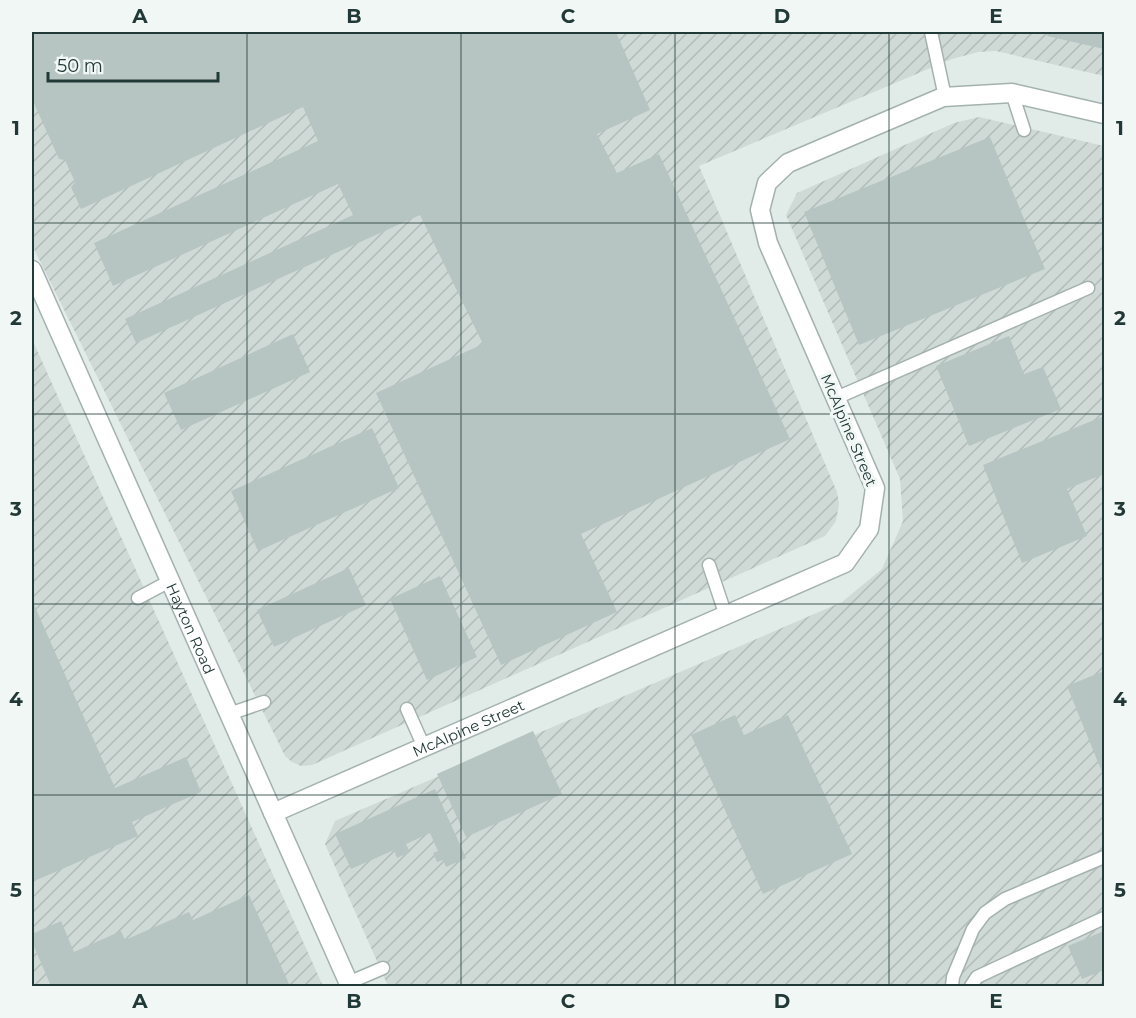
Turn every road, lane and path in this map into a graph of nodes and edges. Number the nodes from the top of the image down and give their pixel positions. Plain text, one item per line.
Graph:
1 (931, 32) edge
2 (1012, 93) junction
3 (945, 97) junction
4 (1104, 114) edge
5 (1024, 130) dead end
6 (33, 279) edge
7 (1088, 288) dead end
8 (836, 398) junction
9 (709, 565) dead end
10 (170, 581) junction
11 (138, 598) dead end
12 (726, 616) junction
13 (264, 702) dead end
14 (407, 709) dead end
15 (229, 714) junction
16 (424, 747) junction
17 (273, 813) junction
18 (1104, 857) edge
19 (1104, 918) edge
20 (383, 968) dead end
21 (349, 985) edge
22 (952, 987) edge
23 (971, 987) edge

1 - 3 lane
2 - 3 street, McAlpine Street
2 - 4 street, McAlpine Street
2 - 5 lane
3 - 8 street, McAlpine Street
6 - 10 street, Hayton Road
7 - 8 lane
8 - 12 street, McAlpine Street
9 - 12 lane
10 - 11 lane
10 - 15 street, Hayton Road
12 - 16 street, McAlpine Street
13 - 15 lane
14 - 16 lane
15 - 17 street, Hayton Road
16 - 17 street, McAlpine Street
17 - 21 street, Hayton Road
18 - 22 lane
19 - 23 lane
20 - 21 lane

